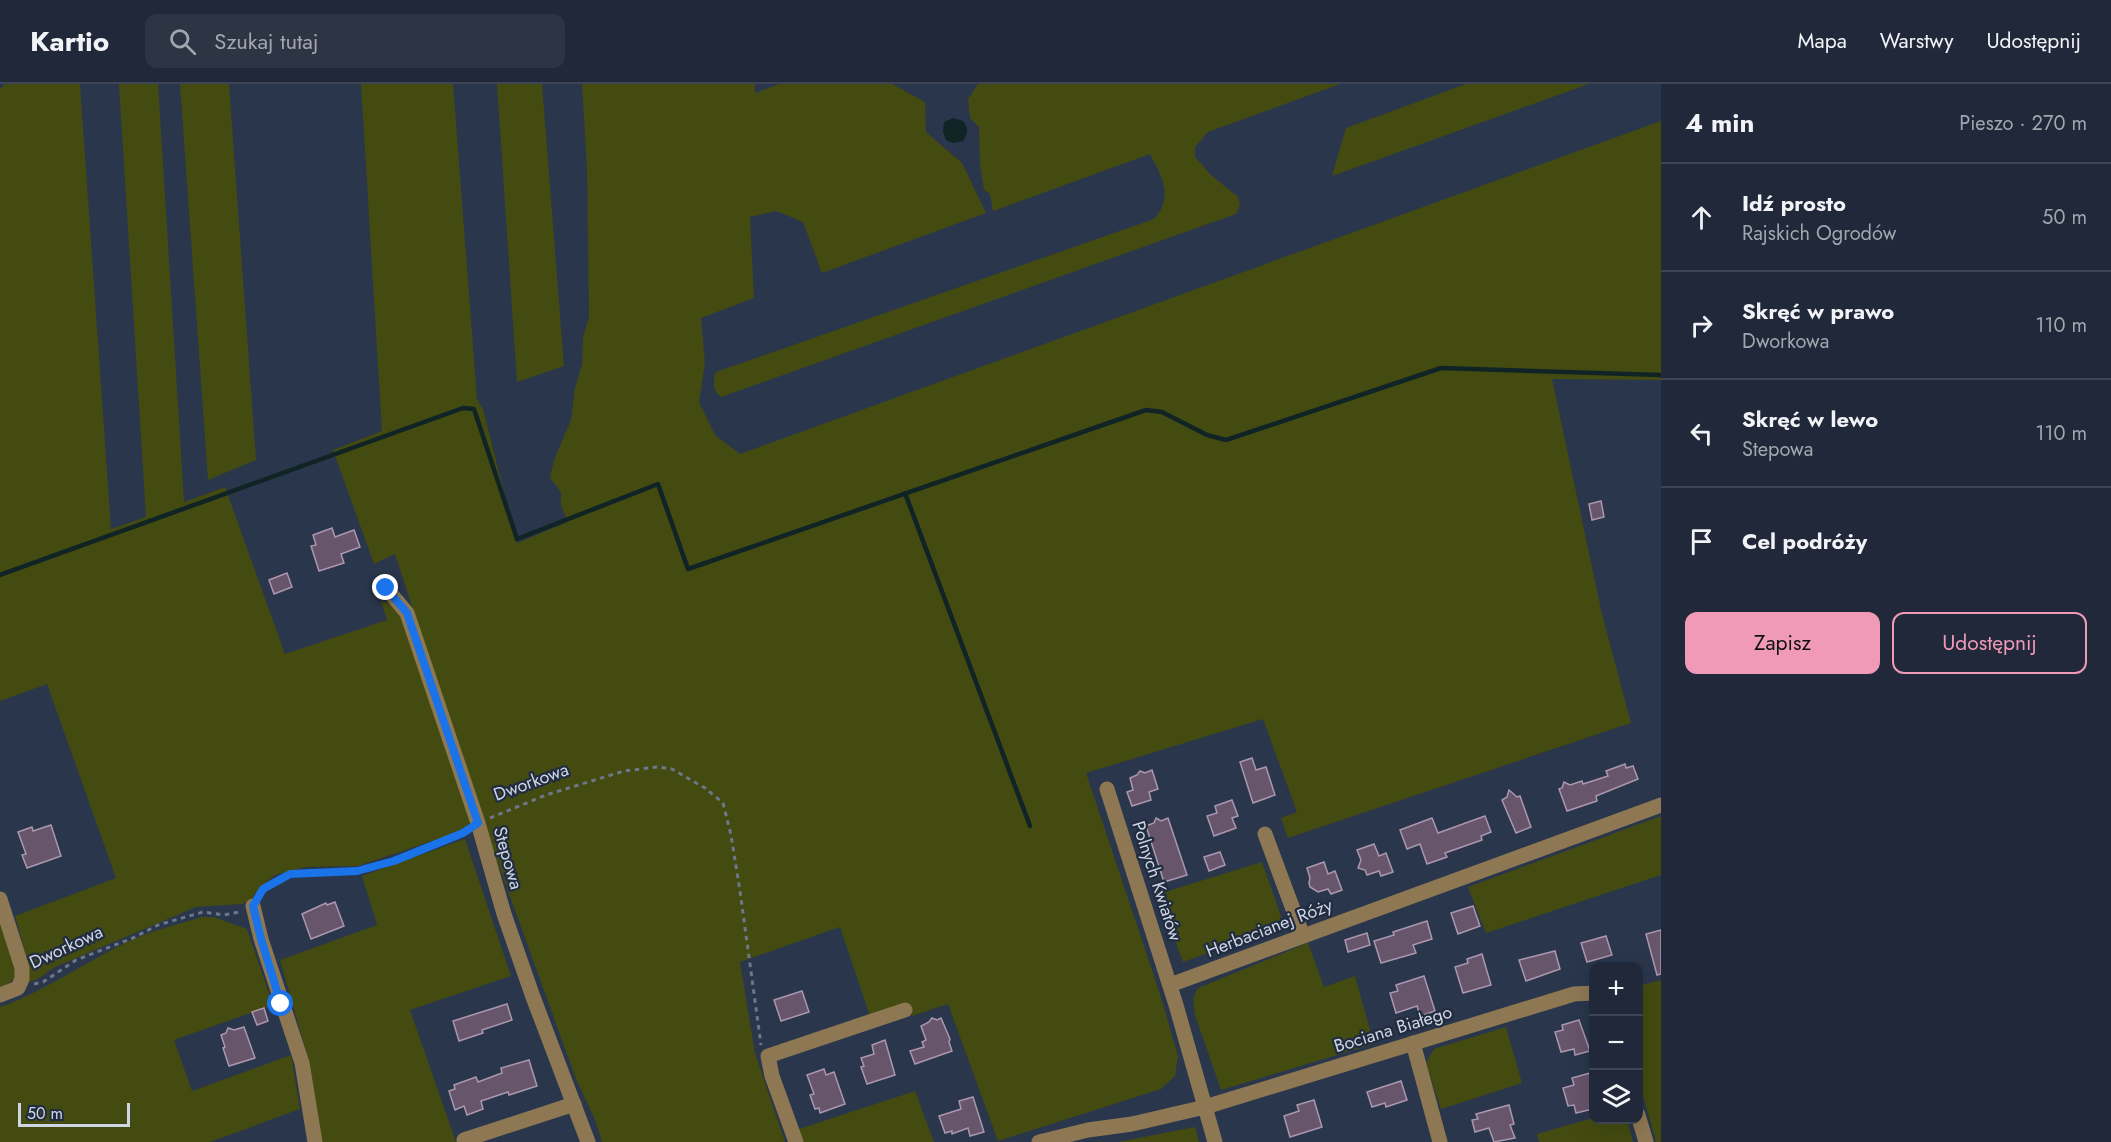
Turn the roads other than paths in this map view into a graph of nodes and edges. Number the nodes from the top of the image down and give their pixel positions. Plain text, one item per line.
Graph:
1 (386, 588) dead end
2 (1107, 789) dead end
3 (1661, 805) edge
4 (1265, 834) dead end
5 (0, 899) edge
6 (253, 906) road end
7 (1303, 936) junction
8 (1170, 985) junction
9 (1589, 993) edge
10 (0, 995) edge
11 (905, 1010) dead end
12 (1413, 1043) junction
13 (574, 1104) junction
14 (1205, 1107) junction
15 (1641, 1124) edge
16 (464, 1140) dead end
17 (315, 1142) edge
18 (588, 1142) edge
19 (796, 1142) edge
20 (1039, 1142) edge
21 (1215, 1142) edge
22 (1440, 1142) edge
23 (1647, 1142) edge

1 - 13 street, Stepowa
2 - 8 street, Polnych Kwiatów
3 - 7 street, Herbacianej Róży
4 - 7 street
5 - 10 street, Dworkowa
6 - 17 street
7 - 8 street, Herbacianej Róży
8 - 14 street
9 - 12 street, Bociana Białego
11 - 19 street
12 - 14 street, Bociana Białego
12 - 22 street
13 - 16 street
13 - 18 street, Stepowa
14 - 20 street
14 - 21 street
15 - 23 street

